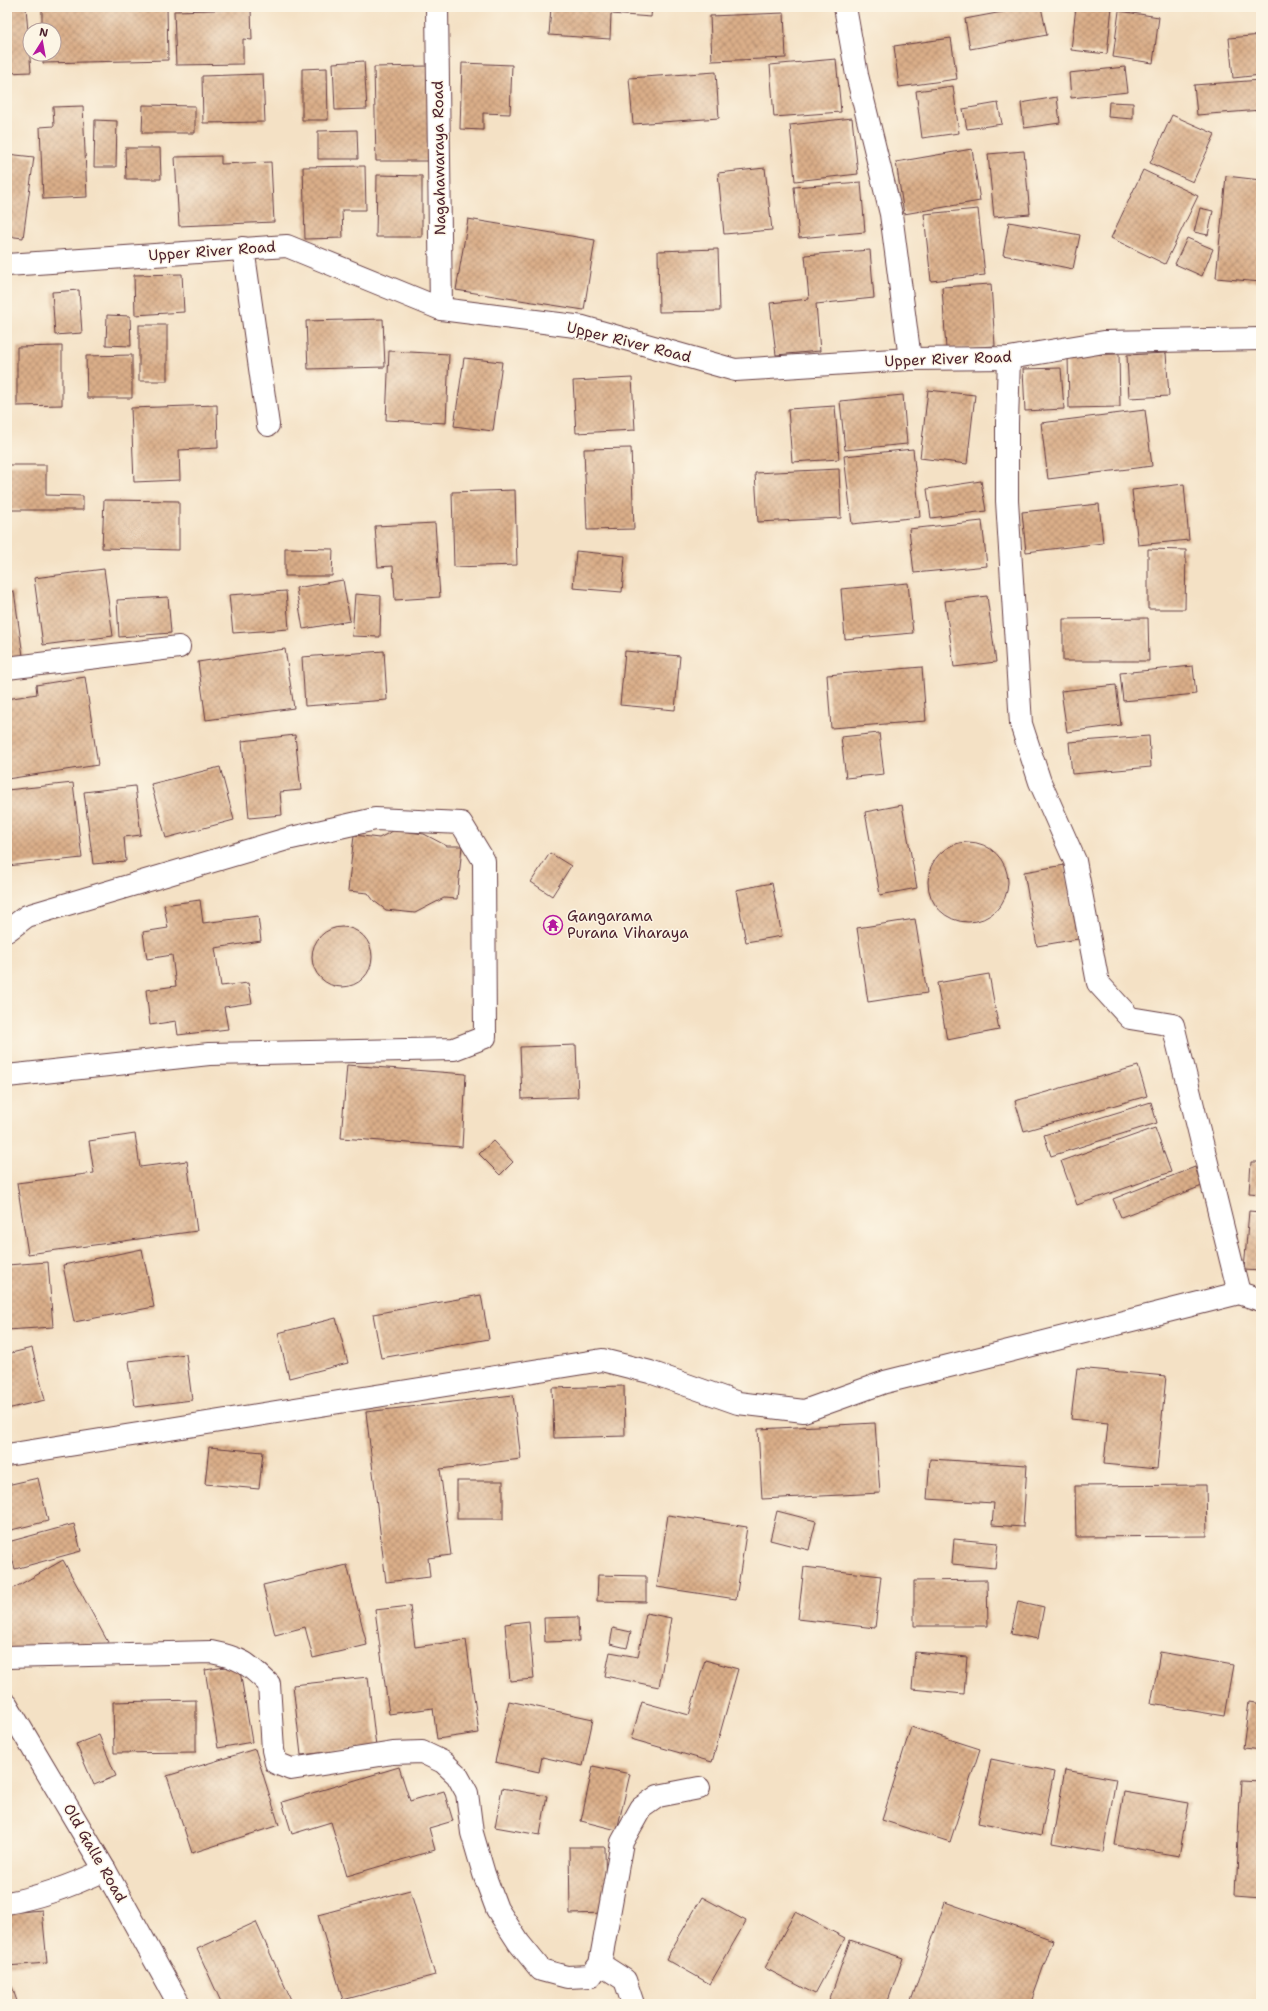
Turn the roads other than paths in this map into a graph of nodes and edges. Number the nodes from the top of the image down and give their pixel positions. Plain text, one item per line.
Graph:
1 (437, 7) edge
2 (845, 7) edge
3 (243, 248) junction
4 (7, 265) edge
5 (441, 309) junction
6 (1261, 339) edge
7 (1009, 358) junction
8 (910, 359) junction
9 (268, 425) dead end
10 (179, 647) dead end
11 (7, 668) edge
12 (7, 931) edge
13 (7, 1076) edge
14 (1238, 1293) junction
15 (1261, 1300) edge
16 (7, 1455) edge
17 (7, 1657) edge
18 (7, 1704) edge
19 (699, 1788) dead end
20 (105, 1870) junction
21 (7, 1903) edge
22 (600, 1964) junction
23 (179, 2004) edge
24 (633, 2004) edge

1 - 5 main road, Nagahawaraya Road
2 - 8 main road
3 - 4 main road, Upper River Road
3 - 5 main road, Upper River Road
3 - 9 main road
5 - 8 main road, Upper River Road
6 - 7 main road, Upper River Road
7 - 8 main road, Upper River Road
7 - 14 main road
10 - 11 main road
12 - 13 main road
14 - 15 main road
14 - 16 main road
17 - 22 main road
18 - 20 main road, Old Galle Road
19 - 22 main road
20 - 21 main road
20 - 23 main road, Old Galle Road
22 - 24 main road

